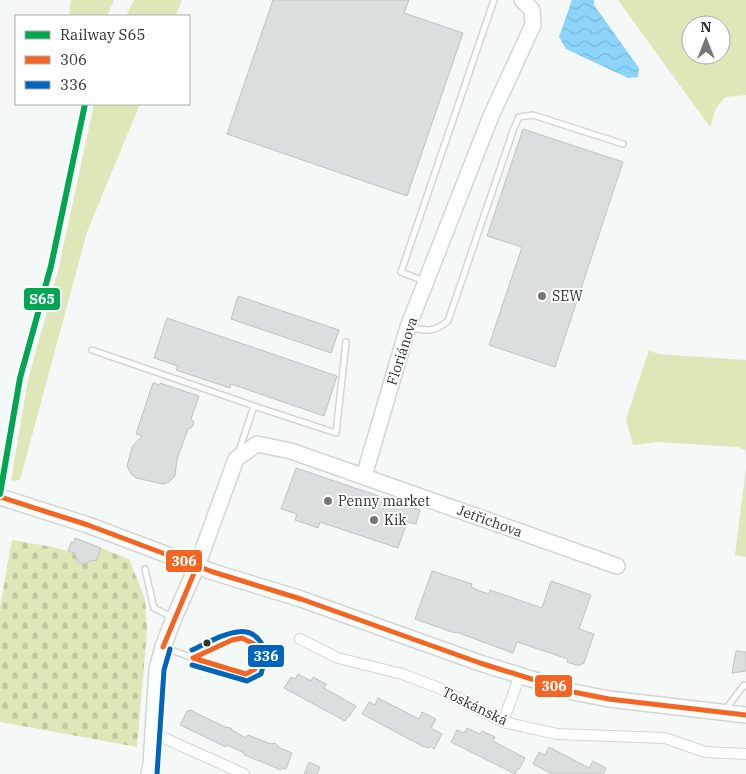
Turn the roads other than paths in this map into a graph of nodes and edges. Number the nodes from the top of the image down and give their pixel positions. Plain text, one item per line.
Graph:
1 (494, 0) edge
2 (522, 0) edge
3 (623, 144) dead end
4 (426, 282) junction
5 (408, 327) junction
6 (346, 342) dead end
7 (92, 350) dead end
8 (254, 406) junction
9 (237, 459) junction
10 (364, 476) junction
11 (0, 497) edge
12 (197, 566) junction
13 (617, 566) dead end
14 (145, 569) dead end
15 (174, 618) junction
16 (300, 639) dead end
17 (163, 647) junction
18 (192, 658) junction
19 (520, 675) junction
20 (745, 685) edge
21 (724, 711) junction
22 (746, 715) edge
23 (503, 722) junction
24 (153, 733) junction
25 (746, 754) edge
26 (149, 774) edge
27 (244, 774) edge

1 - 4 lane
2 - 4 street, Floriánova
3 - 5 lane
4 - 5 street, Floriánova
5 - 10 street, Floriánova
6 - 8 lane
7 - 8 lane
8 - 9 lane
9 - 10 street
9 - 12 street
10 - 13 street, Jetřichova
11 - 12 street
12 - 15 street
12 - 19 street
14 - 15 lane
15 - 17 street
16 - 23 street, Toskánská
17 - 18 lane
17 - 24 street
18 - 18 lane
19 - 21 street
19 - 23 street
20 - 21 lane
21 - 22 street
23 - 25 street, Toskánská
24 - 26 street
24 - 27 street

